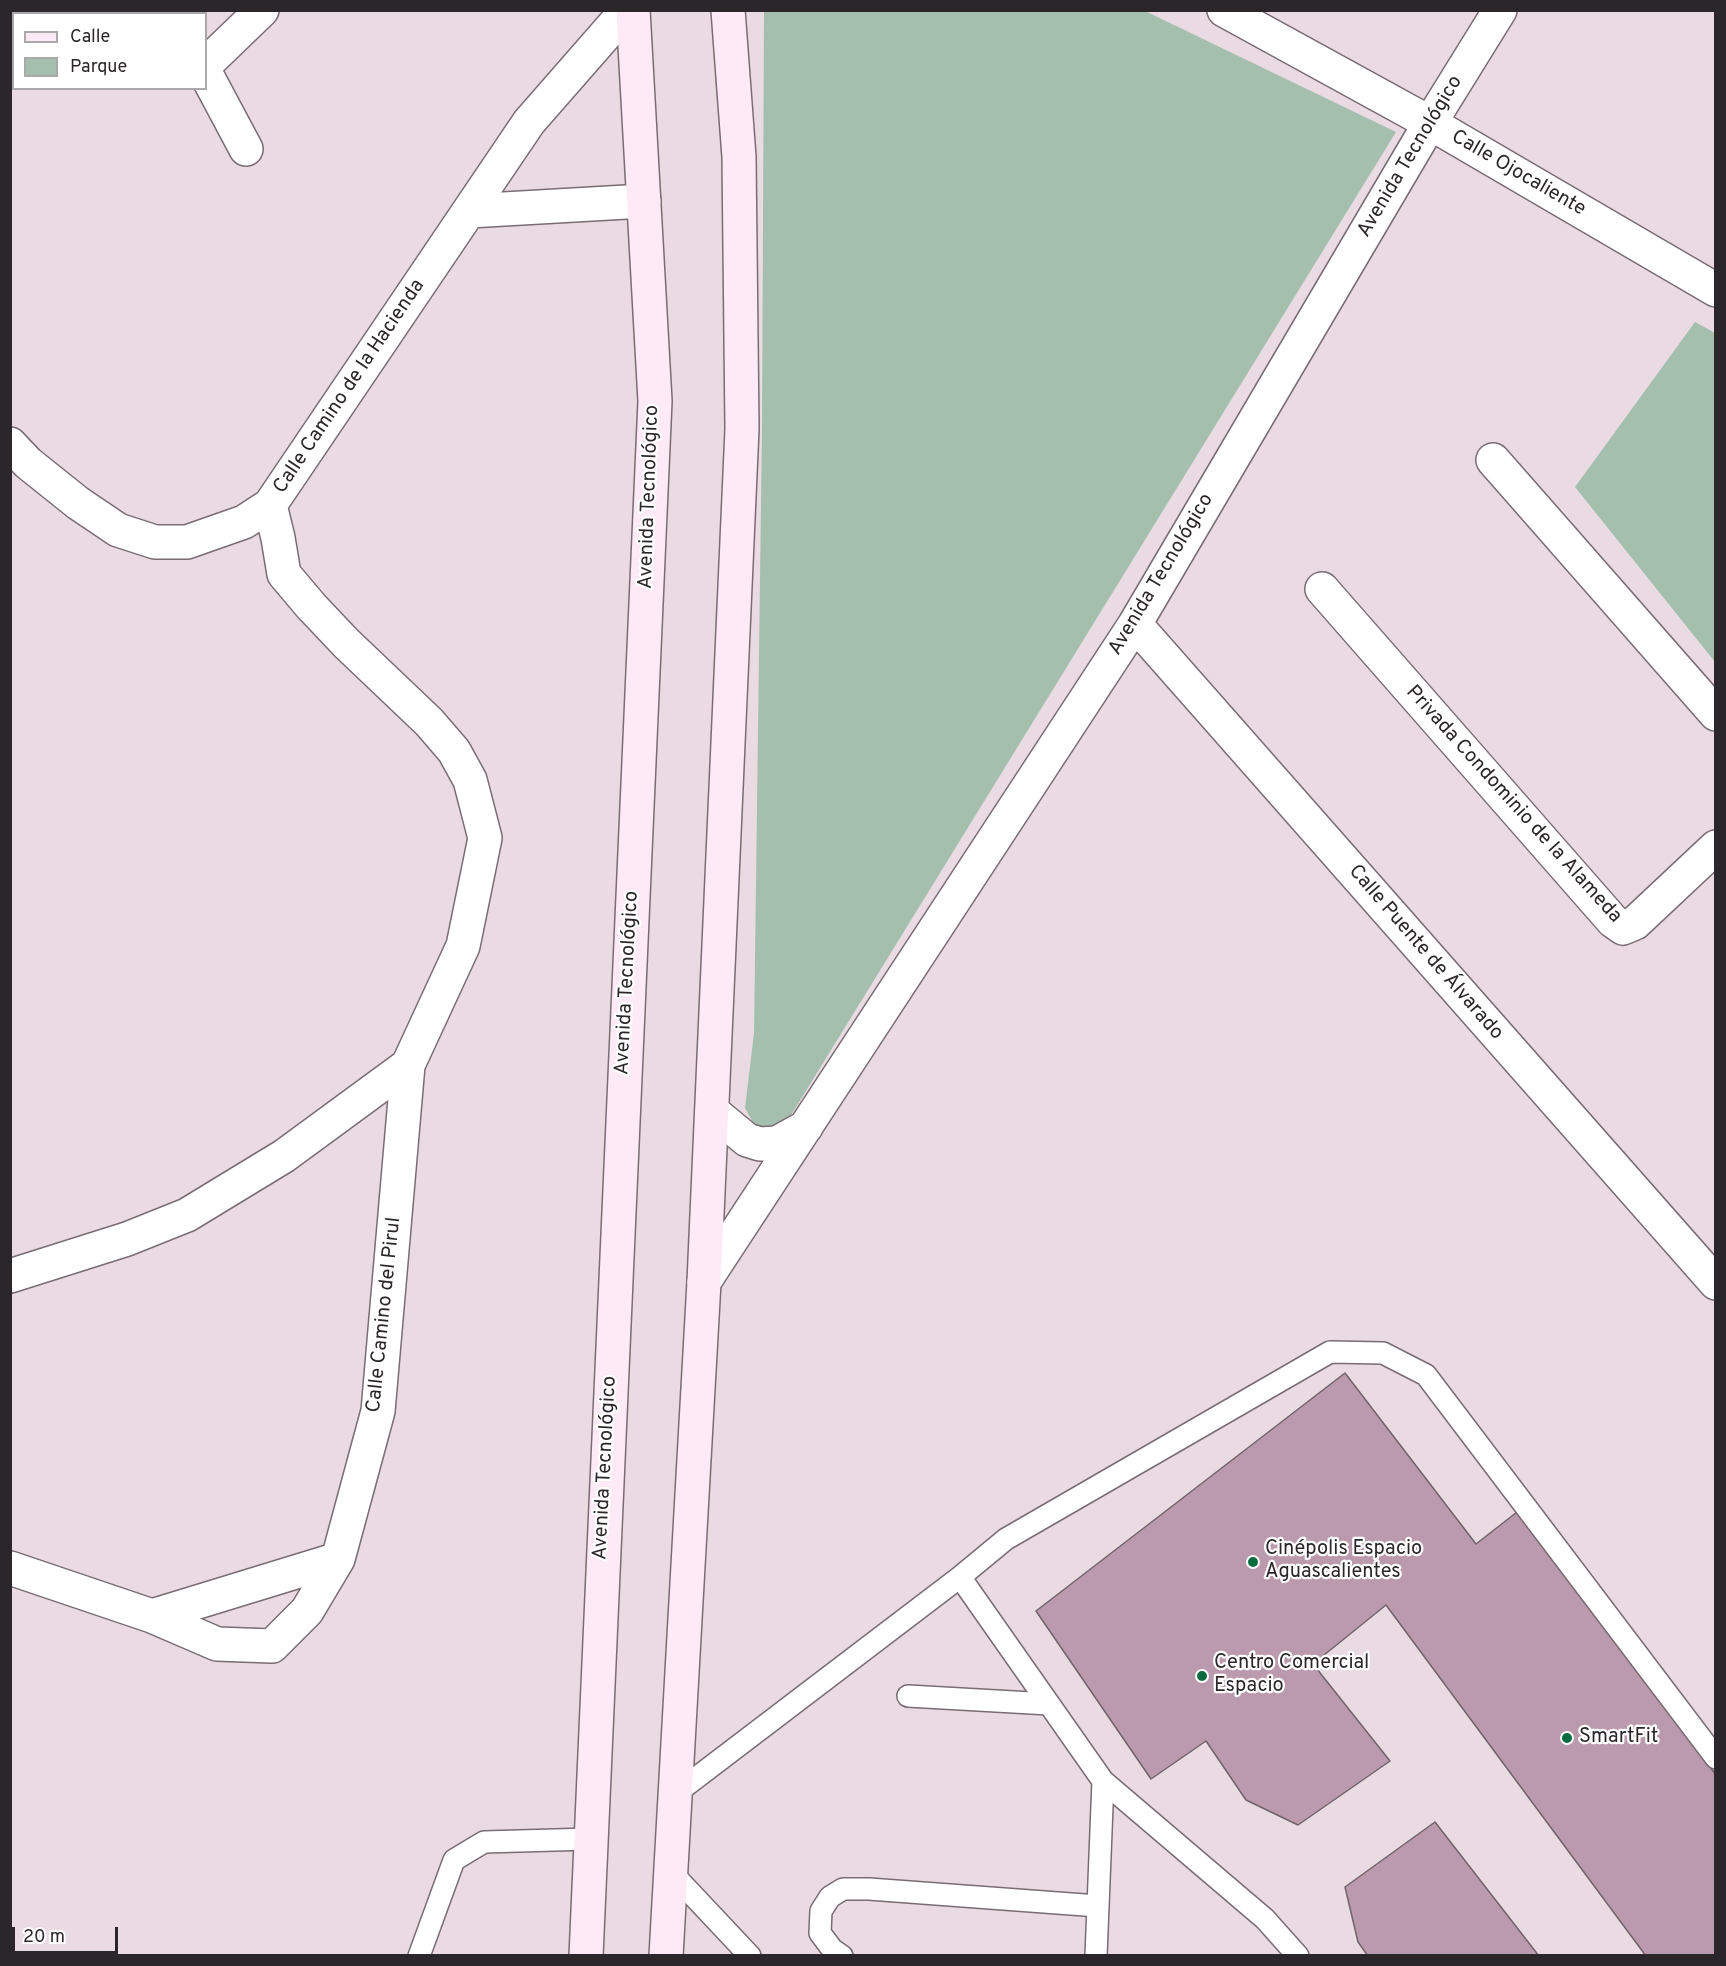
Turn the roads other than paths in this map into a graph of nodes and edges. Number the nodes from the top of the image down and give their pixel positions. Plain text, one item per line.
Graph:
1 (262, 10) edge
2 (627, 10) edge
3 (633, 10) edge
4 (728, 10) edge
5 (1224, 10) edge
6 (1500, 10) edge
7 (207, 63) edge
8 (207, 76) edge
9 (1430, 123) junction
10 (246, 149) dead end
11 (644, 201) junction
12 (469, 211) junction
13 (1716, 290) edge
14 (1492, 460) dead end
15 (16, 463) edge
16 (270, 505) junction
17 (1322, 589) dead end
18 (1135, 624) junction
19 (1716, 714) edge
20 (1716, 847) edge
21 (408, 1065) junction
22 (712, 1111) junction
23 (806, 1127) junction
24 (10, 1276) edge
25 (704, 1282) junction
26 (1716, 1283) edge
27 (338, 1559) junction
28 (10, 1568) edge
29 (960, 1577) junction
30 (152, 1616) junction
31 (908, 1696) dead end
32 (1049, 1704) junction
33 (1716, 1758) edge
34 (1103, 1781) junction
35 (675, 1794) junction
36 (590, 1839) junction
37 (671, 1872) junction
38 (1098, 1906) junction
39 (419, 1956) edge
40 (586, 1956) edge
41 (666, 1956) edge
42 (750, 1956) edge
43 (842, 1956) edge
44 (1096, 1956) edge
45 (1298, 1956) edge

1 - 7 street
2 - 12 street, Calle Camino de la Hacienda
3 - 11 main road, Avenida Tecnológico
4 - 22 main road
5 - 9 street, Calle Ojocaliente
6 - 9 street, Avenida Tecnológico
8 - 10 street
9 - 13 street, Calle Ojocaliente
9 - 18 street, Avenida Tecnológico
11 - 12 street
11 - 36 main road, Avenida Tecnológico
12 - 16 street, Calle Camino de la Hacienda
14 - 19 street
15 - 16 street
16 - 21 street, Calle Camino de la Hacienda
17 - 20 street, Privada Condominio de la Alameda
18 - 23 street, Avenida Tecnológico
18 - 26 street, Calle Puente de Álvarado
21 - 24 street
21 - 27 street, Calle Camino del Pirul
22 - 23 street, Avenida Tecnológico
22 - 25 main road
23 - 25 street, Avenida Tecnológico
25 - 35 main road
27 - 30 street
27 - 30 street, Calle Camino del Pirul
28 - 30 street
29 - 32 lane
29 - 33 lane
29 - 35 lane
31 - 32 lane
32 - 34 lane
34 - 38 lane
34 - 45 lane
35 - 37 main road
36 - 39 lane
36 - 40 main road, Avenida Tecnológico
37 - 41 main road
37 - 42 lane
38 - 43 lane
38 - 44 lane

